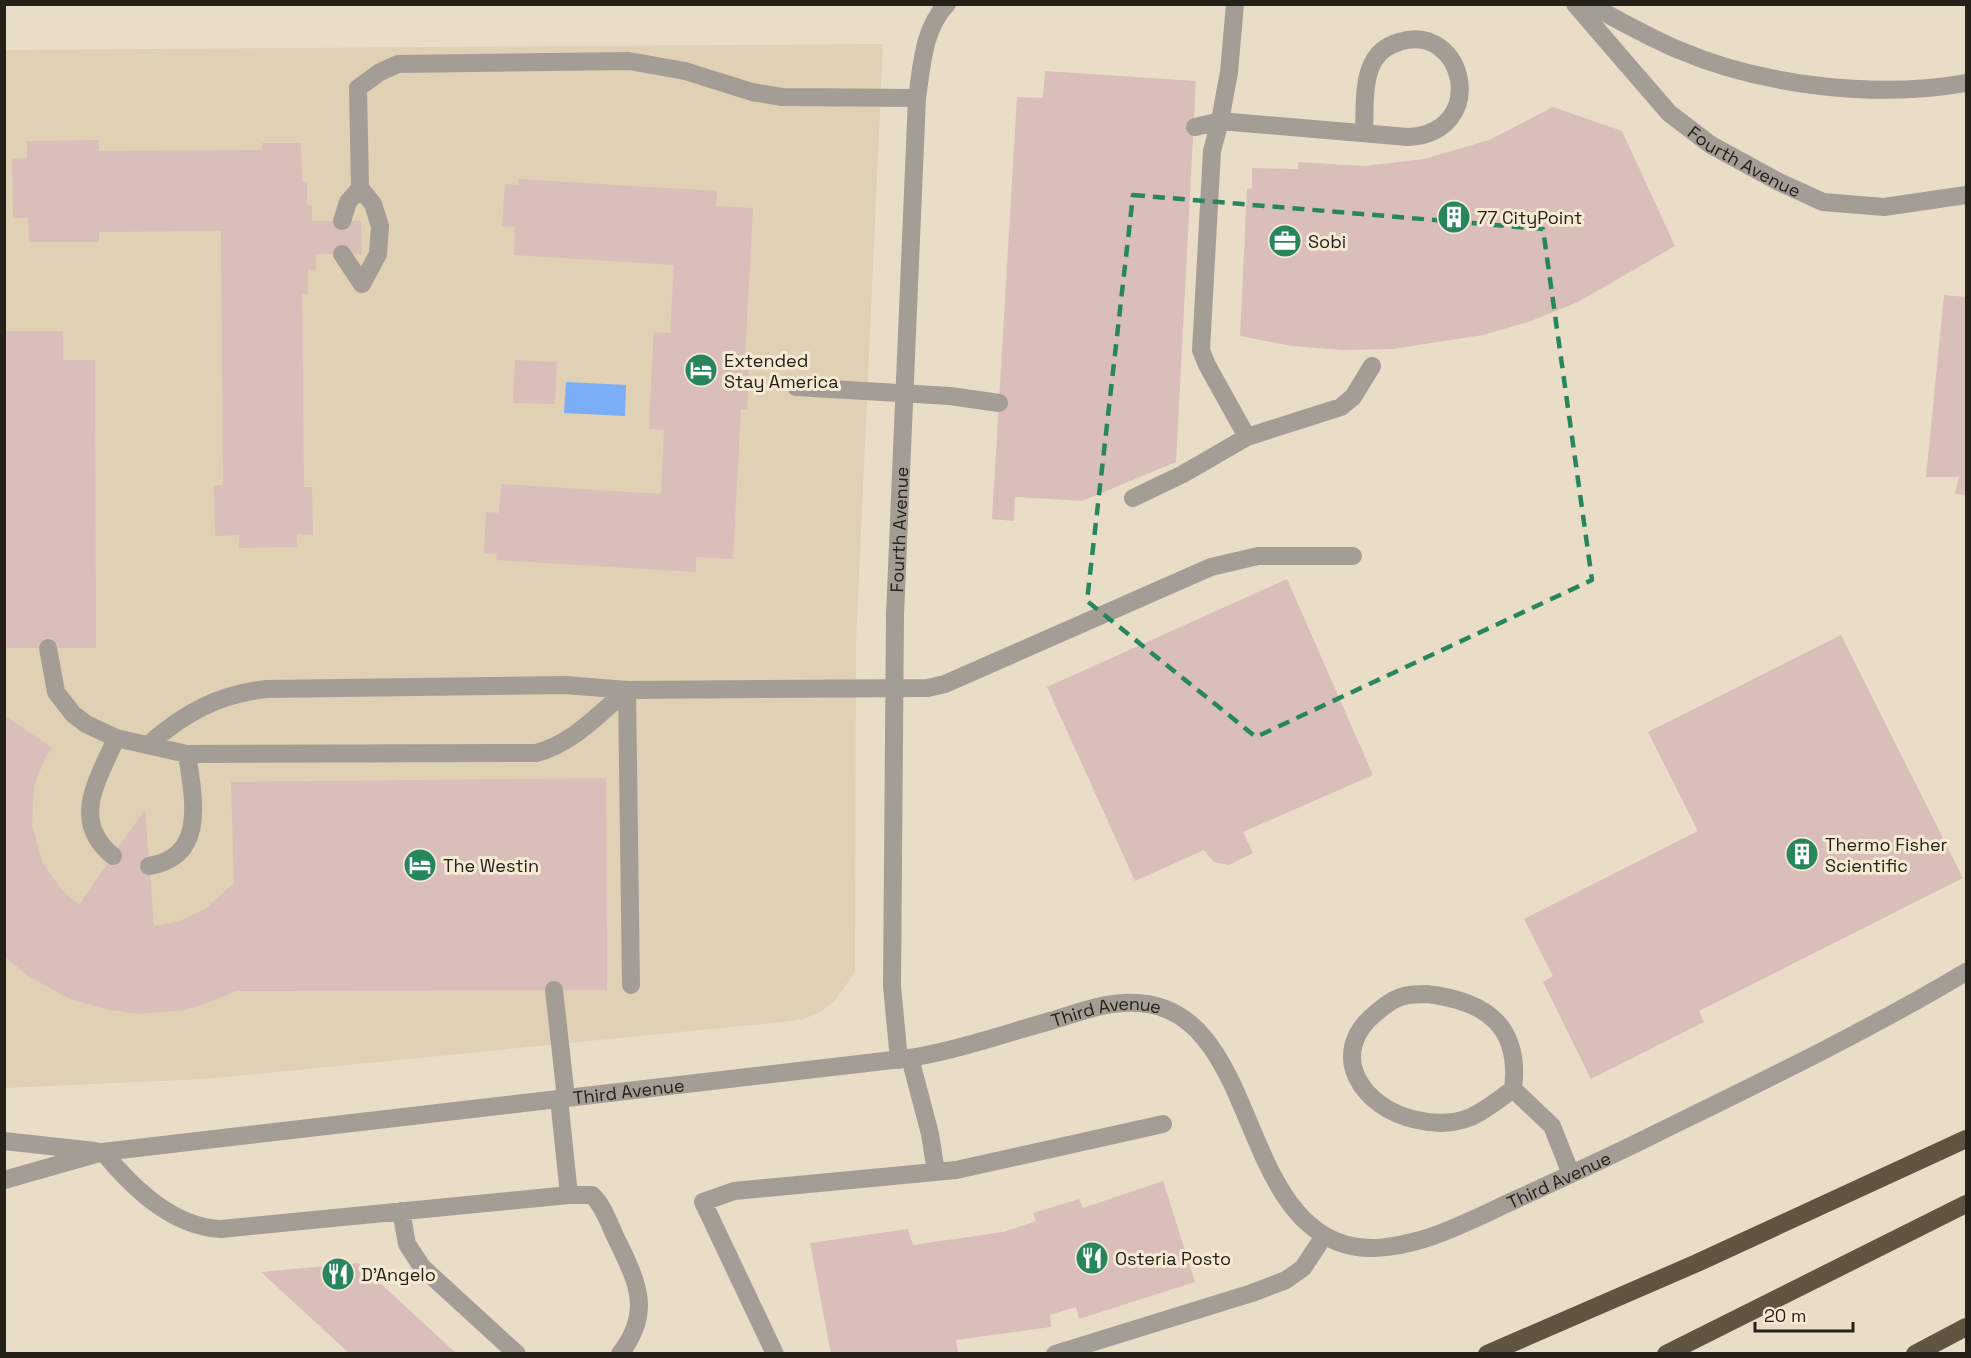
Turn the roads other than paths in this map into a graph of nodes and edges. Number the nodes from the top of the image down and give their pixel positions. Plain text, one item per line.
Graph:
1 (1235, 4) edge
2 (1575, 4) edge
3 (1589, 4) edge
4 (941, 6) edge
5 (1966, 83) edge
6 (917, 98) junction
7 (1220, 122) junction
8 (1195, 127) dead end
9 (1364, 133) junction
10 (360, 188) junction
11 (1966, 195) edge
12 (342, 221) dead end
13 (342, 254) dead end
14 (1372, 366) dead end
15 (796, 387) dead end
16 (905, 394) junction
17 (999, 403) dead end
18 (1247, 437) junction
19 (1133, 498) dead end
20 (1353, 556) dead end
21 (48, 648) dead end
22 (894, 688) junction
23 (627, 690) junction
24 (116, 738) junction
25 (148, 745) junction
26 (187, 754) junction
27 (113, 856) dead end
28 (149, 866) dead end
29 (1966, 972) edge
30 (631, 984) dead end
31 (554, 990) dead end
32 (904, 1059) junction
33 (1513, 1089) junction
34 (563, 1099) junction
35 (1163, 1124) dead end
36 (1966, 1139) edge
37 (4, 1141) edge
38 (102, 1152) junction
39 (936, 1172) junction
40 (1571, 1174) junction
41 (4, 1180) edge
42 (568, 1195) junction
43 (1966, 1204) edge
44 (401, 1211) junction
45 (1324, 1236) junction
46 (1966, 1327) edge
47 (517, 1353) edge
48 (620, 1353) edge
49 (775, 1353) edge
50 (1055, 1353) edge
51 (1486, 1353) edge
52 (1666, 1353) edge
53 (1915, 1353) edge

1 - 7 street
2 - 11 street, Fourth Avenue
3 - 5 street
4 - 6 street, Fourth Avenue
6 - 10 street
6 - 16 street, Fourth Avenue
7 - 8 street
7 - 9 street
7 - 18 street
9 - 9 street
10 - 12 street
10 - 13 street
14 - 18 street
15 - 16 street
16 - 17 street
16 - 22 street, Fourth Avenue
18 - 19 street
20 - 22 street
21 - 24 street
22 - 23 street
22 - 32 street, Fourth Avenue
23 - 25 street
23 - 26 street
23 - 30 street
24 - 25 street
24 - 27 street
25 - 26 street
26 - 28 street
29 - 40 street, Third Avenue
31 - 34 street
32 - 34 street, Third Avenue
32 - 39 street, Fourth Avenue
32 - 45 street, Third Avenue
33 - 33 street
33 - 40 street
34 - 38 street, Third Avenue
34 - 42 street
35 - 39 street
36 - 51 highway
37 - 38 street, Third Avenue
38 - 41 street, Third Avenue
38 - 44 street
39 - 49 street
40 - 45 street, Third Avenue
42 - 44 street
42 - 48 street
43 - 52 highway
44 - 47 street
45 - 50 street
46 - 53 highway

